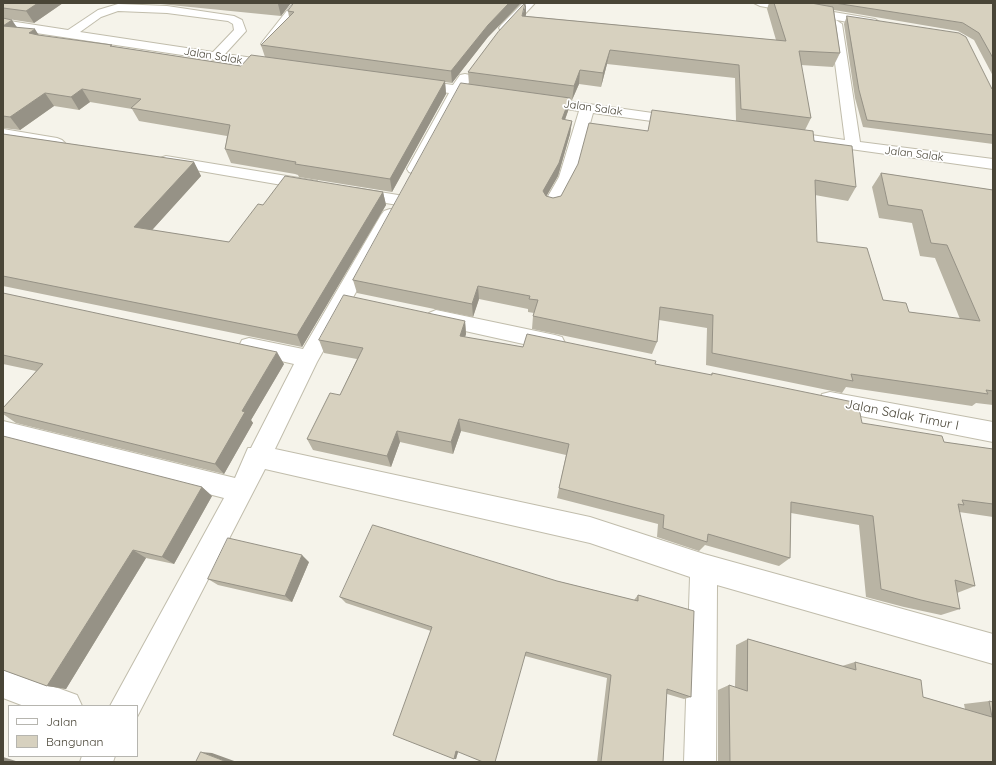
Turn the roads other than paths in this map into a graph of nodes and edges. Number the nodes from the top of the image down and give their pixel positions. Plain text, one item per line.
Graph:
1 (299, 3) edge
2 (529, 3) edge
3 (760, 3) edge
4 (781, 5) edge
5 (835, 17) junction
6 (3, 24) edge
7 (888, 24) edge
8 (70, 34) junction
9 (498, 36) edge
10 (216, 56) junction
11 (253, 62) junction
12 (475, 66) edge
13 (292, 67) edge
14 (402, 82) edge
15 (457, 90) junction
16 (503, 96) edge
17 (526, 99) edge
18 (587, 107) junction
19 (696, 123) edge
20 (3, 134) edge
21 (767, 134) edge
22 (73, 145) edge
23 (853, 146) junction
24 (150, 158) edge
25 (993, 164) edge
26 (398, 200) junction
27 (552, 205) edge
28 (341, 298) junction
29 (364, 303) edge
30 (418, 314) edge
31 (230, 342) edge
32 (573, 347) edge
33 (308, 359) junction
34 (812, 398) edge
35 (3, 431) edge
36 (993, 432) edge
37 (257, 456) junction
38 (241, 491) junction
39 (704, 568) junction
40 (993, 649) edge
41 (3, 682) edge
42 (63, 705) edge
43 (127, 705) edge
44 (700, 762) edge

1 - 11 street
2 - 9 street
3 - 4 street
4 - 5 street
5 - 7 street
5 - 23 street
6 - 8 street, Jalan Salak
8 - 10 street, Jalan Salak
8 - 10 street
10 - 11 street, Jalan Salak
11 - 13 street, Jalan Salak
12 - 15 street
14 - 15 street
15 - 16 street
15 - 26 street
17 - 18 street, Jalan Salak
18 - 19 street, Jalan Salak
18 - 27 street
20 - 22 street
21 - 23 street, Jalan Salak
23 - 25 street, Jalan Salak
24 - 26 street
26 - 28 street
28 - 29 street
28 - 33 street
30 - 32 street
31 - 33 street
33 - 37 street
34 - 36 street, Jalan Salak Timur I
35 - 38 street
37 - 38 street
37 - 39 street
38 - 43 street
39 - 40 street
39 - 44 street
41 - 42 street

